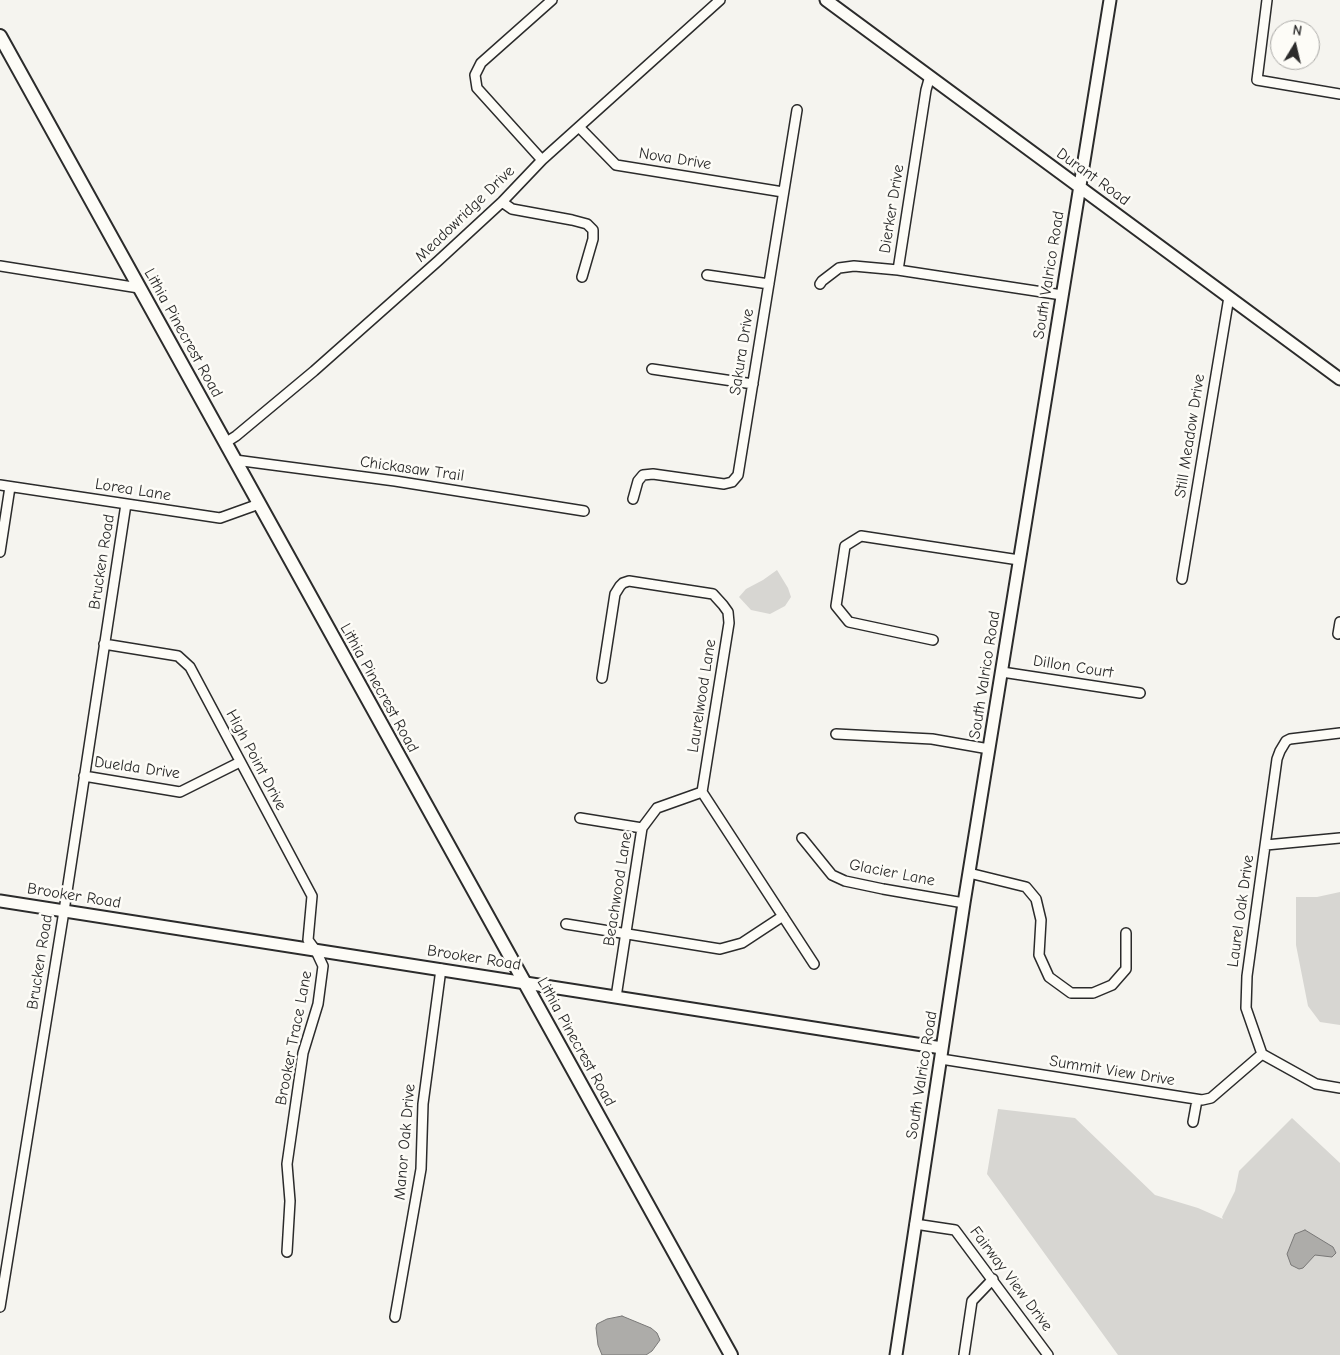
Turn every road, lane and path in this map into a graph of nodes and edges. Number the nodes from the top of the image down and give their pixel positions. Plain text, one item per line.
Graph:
1 (552, 0) edge
2 (720, 0) edge
3 (826, 0) edge
4 (1110, 0) edge
5 (1267, 0) edge
6 (0, 36) edge
7 (930, 76) junction
8 (1340, 94) edge
9 (797, 110) dead end
10 (579, 127) junction
11 (542, 160) junction
12 (1080, 188) junction
13 (783, 192) junction
14 (502, 202) junction
15 (0, 266) edge
16 (898, 270) junction
17 (707, 275) dead end
18 (582, 277) dead end
19 (769, 284) junction
20 (820, 284) dead end
21 (139, 288) junction
22 (1062, 295) junction
23 (1229, 298) junction
24 (652, 369) dead end
25 (1340, 379) edge
26 (753, 384) junction
27 (225, 442) junction
28 (235, 460) junction
29 (0, 485) edge
30 (10, 487) junction
31 (633, 499) dead end
32 (126, 504) junction
33 (259, 504) junction
34 (584, 511) dead end
35 (0, 552) edge
36 (1019, 560) junction
37 (1182, 579) dead end
38 (1340, 622) edge
39 (1338, 634) dead end
40 (933, 640) dead end
41 (104, 644) junction
42 (1002, 672) junction
43 (602, 678) dead end
44 (1140, 693) dead end
45 (1340, 732) edge
46 (836, 734) dead end
47 (989, 750) junction
48 (240, 762) junction
49 (84, 776) junction
50 (702, 792) junction
51 (580, 818) dead end
52 (642, 828) junction
53 (802, 838) dead end
54 (1340, 838) edge
55 (1266, 845) junction
56 (969, 873) junction
57 (0, 901) edge
58 (964, 903) junction
59 (64, 911) junction
60 (783, 916) junction
61 (566, 924) dead end
62 (1126, 933) dead end
63 (626, 934) junction
64 (316, 951) junction
65 (814, 964) dead end
66 (442, 970) junction
67 (524, 983) junction
68 (616, 997) junction
69 (942, 1054) junction
70 (1262, 1054) junction
71 (1340, 1088) edge
72 (1197, 1100) junction
73 (1193, 1122) dead end
74 (915, 1224) junction
75 (287, 1252) dead end
76 (993, 1279) junction
77 (1, 1296) edge
78 (0, 1307) edge
79 (395, 1317) dead end
80 (730, 1355) edge
81 (896, 1355) edge
82 (964, 1355) edge
83 (1048, 1355) edge

1 - 11 street
2 - 10 street, Meadowridge Drive
3 - 7 street, Durant Road
4 - 12 street, South Valrico Road
5 - 8 street
6 - 21 main road, Lithia Pinecrest Road
7 - 12 street, Durant Road
7 - 16 street, Dierker Drive
9 - 13 street, Sakura Drive
10 - 11 street, Meadowridge Drive
10 - 13 street, Nova Drive
11 - 14 street, Meadowridge Drive
12 - 22 street, South Valrico Road
12 - 23 street, Durant Road
13 - 19 street, Sakura Drive
14 - 18 street
14 - 27 street, Meadowridge Drive
15 - 21 street
16 - 20 street
16 - 22 street, Dierker Drive
17 - 19 street
19 - 26 street, Sakura Drive
21 - 27 main road, Lithia Pinecrest Road
22 - 36 street, South Valrico Road
23 - 25 street, Durant Road
23 - 37 street, Still Meadow Drive
24 - 26 street
26 - 31 street, Sakura Drive
27 - 28 main road, Lithia Pinecrest Road
28 - 33 main road, Lithia Pinecrest Road
28 - 34 street, Chickasaw Trail
29 - 30 street, Lorea Lane
30 - 32 street, Lorea Lane
30 - 35 street
32 - 33 street, Lorea Lane
32 - 41 street, Brucken Road
33 - 67 main road, Lithia Pinecrest Road
36 - 40 street
36 - 42 street, South Valrico Road
38 - 39 street
41 - 48 street, High Point Drive
41 - 49 street, Brucken Road
42 - 44 street, Dillon Court
42 - 47 street, South Valrico Road
43 - 50 street, Laurelwood Lane
45 - 55 street, Laurel Oak Drive
46 - 47 street
47 - 56 street, South Valrico Road
48 - 49 street, Duelda Drive
48 - 64 street, High Point Drive
49 - 59 street, Brucken Road
50 - 52 street, Beachwood Lane
50 - 60 street
51 - 52 street
52 - 63 street, Beachwood Lane
53 - 58 street, Glacier Lane
54 - 55 street
55 - 70 street, Laurel Oak Drive
56 - 58 street, South Valrico Road
56 - 62 street
57 - 59 street, Brooker Road
58 - 69 street, South Valrico Road
59 - 64 street, Brooker Road
59 - 77 street, Brucken Road
60 - 63 street
60 - 65 street
61 - 63 street
63 - 68 street, Beachwood Lane
64 - 66 street, Brooker Road
64 - 75 street, Brooker Trace Lane
66 - 67 street, Brooker Road
66 - 79 street, Manor Oak Drive
67 - 68 street, Brooker Road
67 - 80 main road, Lithia Pinecrest Road
68 - 69 street, Brooker Road
69 - 72 street, Summit View Drive
69 - 74 street, South Valrico Road
70 - 71 street
70 - 72 street
72 - 73 street
74 - 76 street, Fairway View Drive
74 - 81 street, South Valrico Road
76 - 82 street
76 - 83 street, Fairway View Drive
77 - 78 street, Brucken Road

